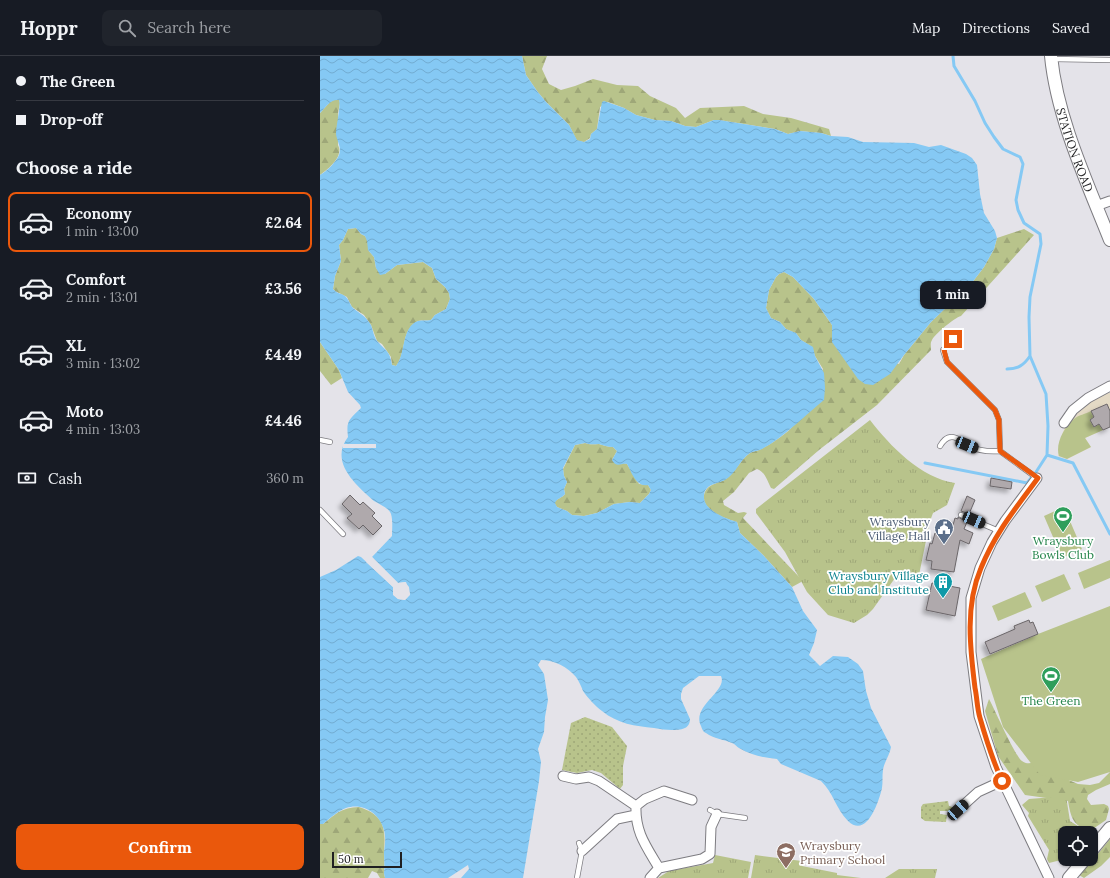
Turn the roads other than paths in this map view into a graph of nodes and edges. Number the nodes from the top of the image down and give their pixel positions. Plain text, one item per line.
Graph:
1 (1051, 58) edge
2 (1110, 60) edge
3 (1110, 201) edge
4 (1096, 206) junction
5 (1110, 240) edge
6 (953, 339) dead end
7 (1110, 386) edge
8 (1064, 423) dead end
9 (320, 440) edge
10 (330, 442) dead end
11 (940, 446) dead end
12 (1000, 451) junction
13 (1038, 478) joint
14 (320, 510) edge
15 (961, 515) dead end
16 (999, 531) junction
17 (343, 534) dead end
18 (563, 776) dead end
19 (1002, 781) junction
20 (692, 800) dead end
21 (636, 810) junction
22 (958, 810) dead end
23 (713, 812) joint
24 (745, 818) dead end
25 (1110, 828) edge
26 (1098, 843) edge
27 (581, 847) joint
28 (1079, 866) edge
29 (659, 868) junction
30 (577, 878) edge
31 (650, 878) edge
32 (1048, 878) edge
33 (1069, 878) edge

1 - 2 lane
1 - 4 street, STATION ROAD
3 - 4 street
4 - 5 street, STATION ROAD
6 - 12 lane
7 - 8 street
9 - 10 lane
11 - 12 lane
12 - 13 lane
13 - 16 street
14 - 17 lane
15 - 16 lane
16 - 19 street
18 - 21 street
19 - 22 street
19 - 32 street
20 - 21 street
21 - 27 street
21 - 29 street
23 - 24 lane
23 - 29 street
25 - 26 street
27 - 30 lane
28 - 33 street
29 - 31 street

